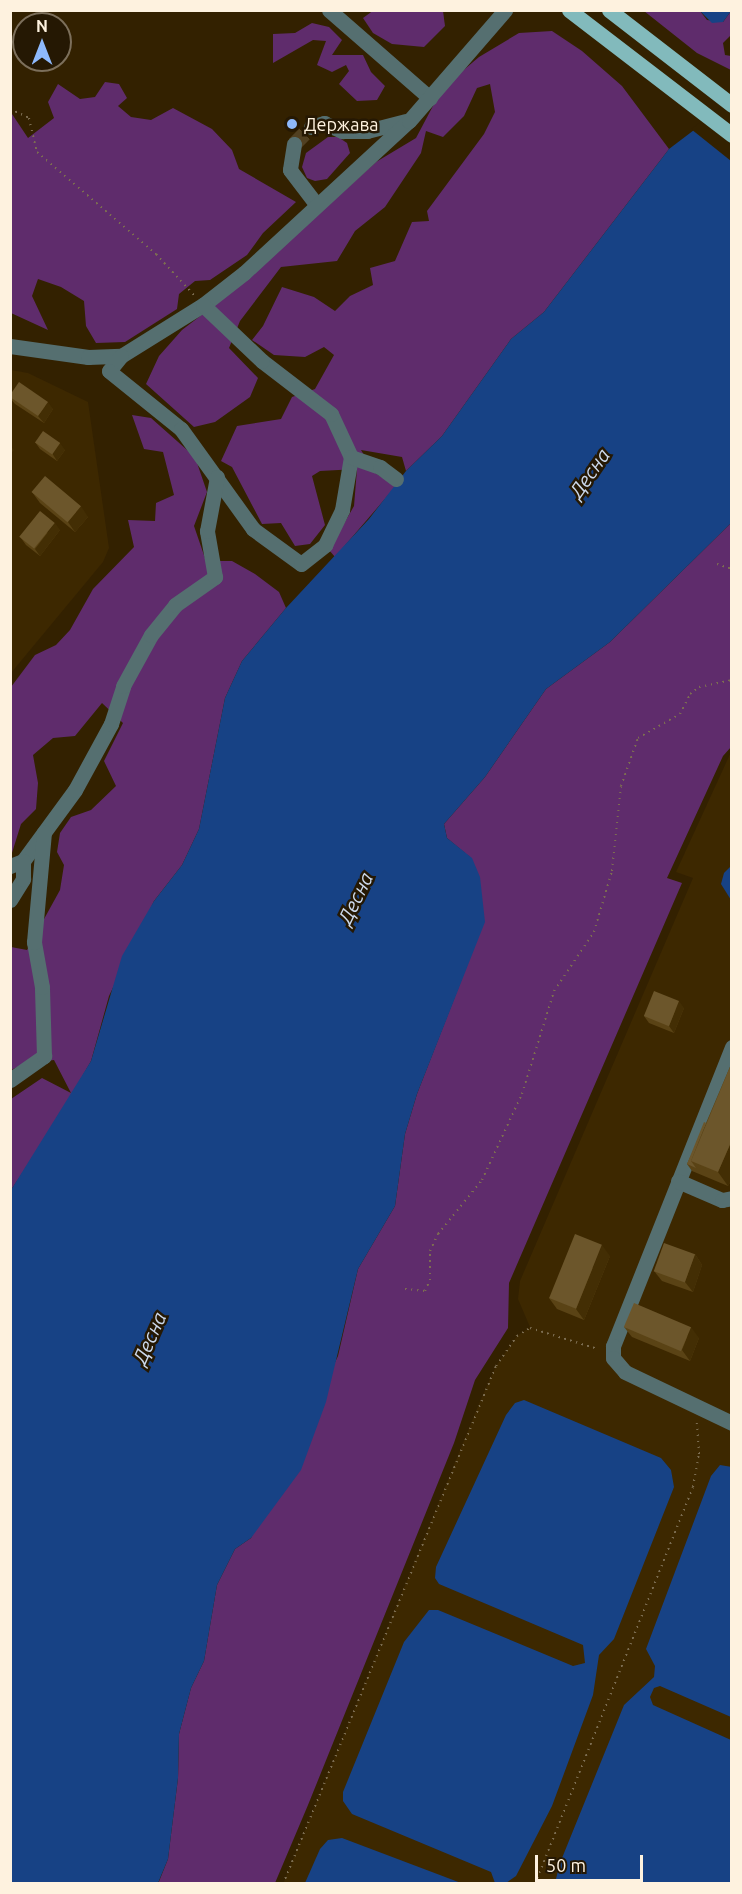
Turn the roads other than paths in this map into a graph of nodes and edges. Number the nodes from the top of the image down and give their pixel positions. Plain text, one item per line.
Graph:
1 (329, 10) edge
2 (505, 10) edge
3 (569, 10) edge
4 (609, 10) edge
5 (430, 98) junction
6 (732, 105) edge
7 (409, 121) junction
8 (311, 127) dead end
9 (732, 135) edge
10 (294, 144) tunnel mouth
11 (316, 204) junction
12 (203, 305) junction
13 (10, 346) edge
14 (121, 356) junction
15 (351, 458) junction
16 (217, 477) junction
17 (396, 479) dead end
18 (44, 832) junction
19 (17, 864) edge
20 (10, 900) edge
21 (732, 1047) edge
22 (10, 1080) edge
23 (678, 1181) junction
24 (732, 1198) edge
25 (732, 1423) edge

1 - 5 street
2 - 5 street
3 - 9 main road
4 - 6 main road
5 - 7 street
7 - 8 street
7 - 11 street
10 - 11 street
11 - 12 street
12 - 14 street
12 - 15 street
13 - 14 street
14 - 16 street
15 - 16 street
15 - 17 street
16 - 18 street
18 - 19 street
18 - 22 street
19 - 20 street
21 - 23 street
23 - 24 street
23 - 25 street

